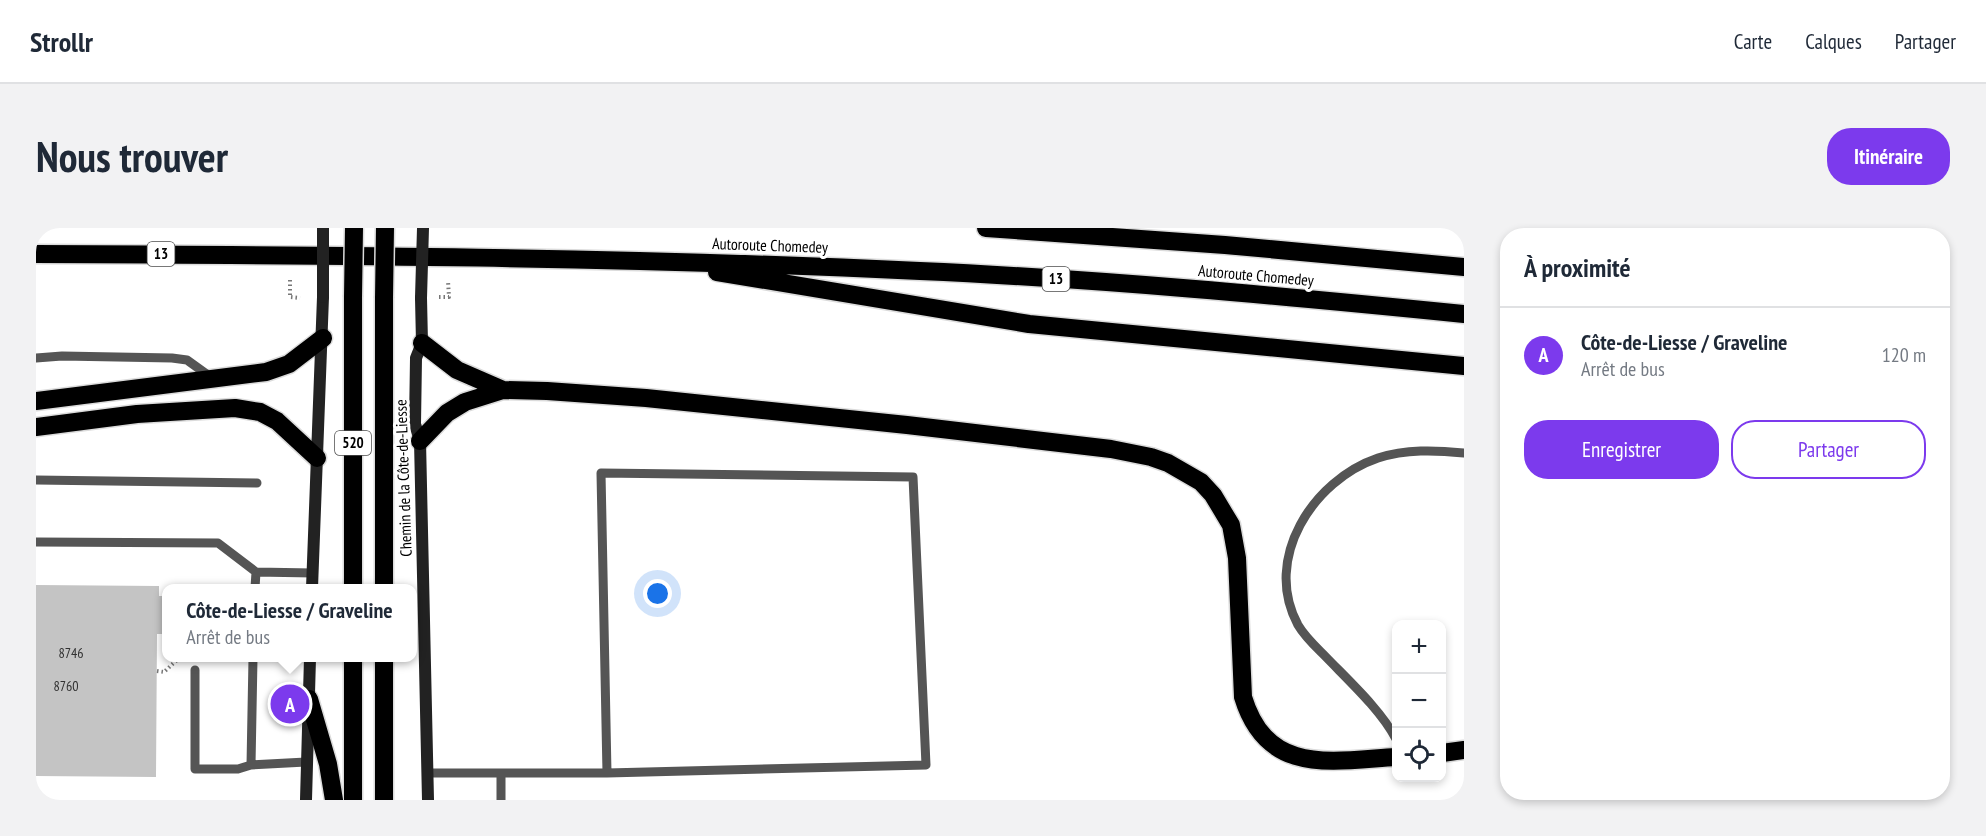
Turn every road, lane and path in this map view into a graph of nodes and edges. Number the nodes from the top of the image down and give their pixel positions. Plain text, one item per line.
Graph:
1 (323, 228) edge
2 (354, 228) edge
3 (385, 228) edge
4 (423, 228) edge
5 (986, 228) edge
6 (36, 254) edge
7 (647, 260) junction
8 (1464, 267) edge
9 (290, 280) dead end
10 (448, 281) dead end
11 (439, 297) dead end
12 (300, 298) dead end
13 (1464, 314) edge
14 (323, 338) junction
15 (422, 343) junction
16 (36, 358) edge
17 (1464, 366) edge
18 (214, 379) junction
19 (503, 390) junction
20 (36, 402) edge
21 (36, 427) edge
22 (420, 441) junction
23 (1464, 453) edge
24 (317, 458) junction
25 (36, 480) edge
26 (257, 483) dead end
27 (36, 542) edge
28 (256, 572) junction
29 (313, 573) junction
30 (255, 584) edge
31 (312, 584) edge
32 (353, 584) edge
33 (384, 584) edge
34 (253, 662) edge
35 (310, 662) edge
36 (353, 662) edge
37 (384, 662) edge
38 (173, 664) joint
39 (179, 669) dead end
40 (195, 670) dead end
41 (157, 671) dead end
42 (309, 699) junction
43 (1392, 732) edge
44 (1464, 750) edge
45 (1446, 752) edge
46 (1392, 757) edge
47 (1446, 759) edge
48 (1464, 760) edge
49 (306, 762) junction
50 (251, 765) junction
51 (428, 773) junction
52 (607, 773) junction
53 (501, 774) junction
54 (306, 800) edge
55 (334, 800) edge
56 (353, 800) edge
57 (384, 800) edge
58 (428, 800) edge
59 (501, 800) edge

1 - 14 main road, bridge
2 - 32 highway, 520, bridge
3 - 33 highway, 520, bridge
4 - 15 main road, Chemin de la Côte-de-Liesse, bridge
5 - 8 highway, Autoroute Chomedey
6 - 7 highway, Autoroute Chomedey / 13
7 - 13 highway, Autoroute Chomedey / 13
7 - 17 highway
9 - 12 path
10 - 11 path
14 - 18 highway
14 - 24 main road
15 - 19 highway
15 - 22 main road, Chemin de la Côte-de-Liesse
16 - 18 lane
18 - 20 highway
19 - 22 highway
19 - 46 highway
21 - 24 highway
22 - 51 main road, Chemin de la Côte-de-Liesse
23 - 43 lane
24 - 29 main road
25 - 26 lane
27 - 28 lane
28 - 29 lane
28 - 30 lane
29 - 31 main road
34 - 50 lane
35 - 42 main road
36 - 56 highway
37 - 57 highway
38 - 39 path
38 - 41 path
40 - 50 lane
42 - 49 main road
42 - 55 highway
44 - 45 highway
47 - 48 highway
49 - 50 lane
49 - 54 main road
51 - 53 lane
51 - 58 main road, Chemin de la Côte-de-Liesse
52 - 52 lane
52 - 53 lane
53 - 59 lane

